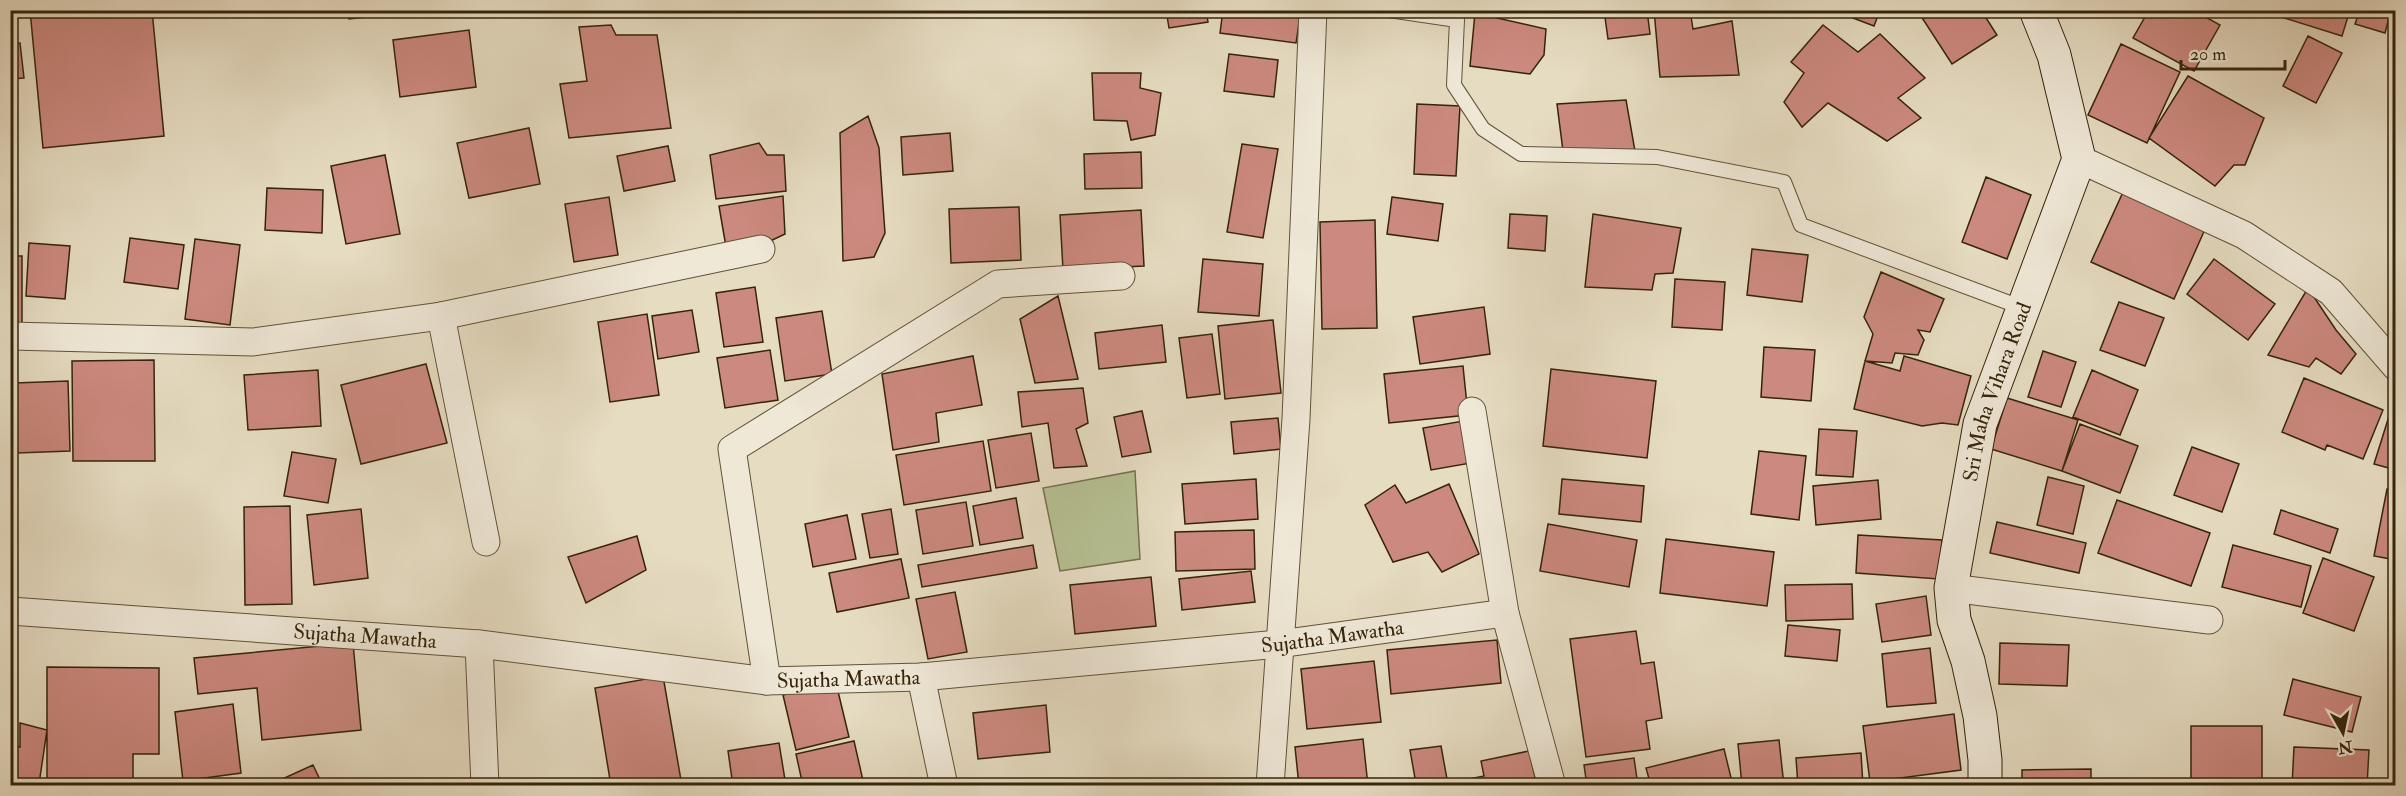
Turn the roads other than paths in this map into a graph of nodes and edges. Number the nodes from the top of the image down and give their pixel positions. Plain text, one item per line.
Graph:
1 (1313, 10) edge
2 (1389, 10) edge
3 (2036, 10) edge
4 (2079, 159) junction
5 (761, 249) dead end
6 (1121, 276) dead end
7 (2023, 308) junction
8 (441, 316) junction
9 (10, 336) edge
10 (2396, 367) edge
11 (1472, 411) dead end
12 (486, 542) dead end
13 (1951, 588) junction
14 (10, 611) edge
15 (1505, 613) junction
16 (2209, 620) dead end
17 (479, 644) junction
18 (1279, 644) junction
19 (921, 677) junction
20 (767, 681) junction
21 (485, 786) edge
22 (944, 786) edge
23 (1270, 786) edge
24 (1552, 786) edge
25 (1985, 786) edge

1 - 18 street
2 - 7 lane
3 - 4 street
4 - 7 street, Sri Maha Vihara Road
4 - 10 street
5 - 8 street
6 - 20 street
7 - 13 street, Sri Maha Vihara Road
8 - 9 street
8 - 12 street
11 - 15 street
13 - 16 street
13 - 25 street, Sri Maha Vihara Road
14 - 17 street, Sujatha Mawatha
15 - 18 street, Sujatha Mawatha
15 - 24 street
17 - 20 street, Sujatha Mawatha
17 - 21 street
18 - 19 street, Sujatha Mawatha
18 - 23 street
19 - 20 street, Sujatha Mawatha
19 - 22 street

